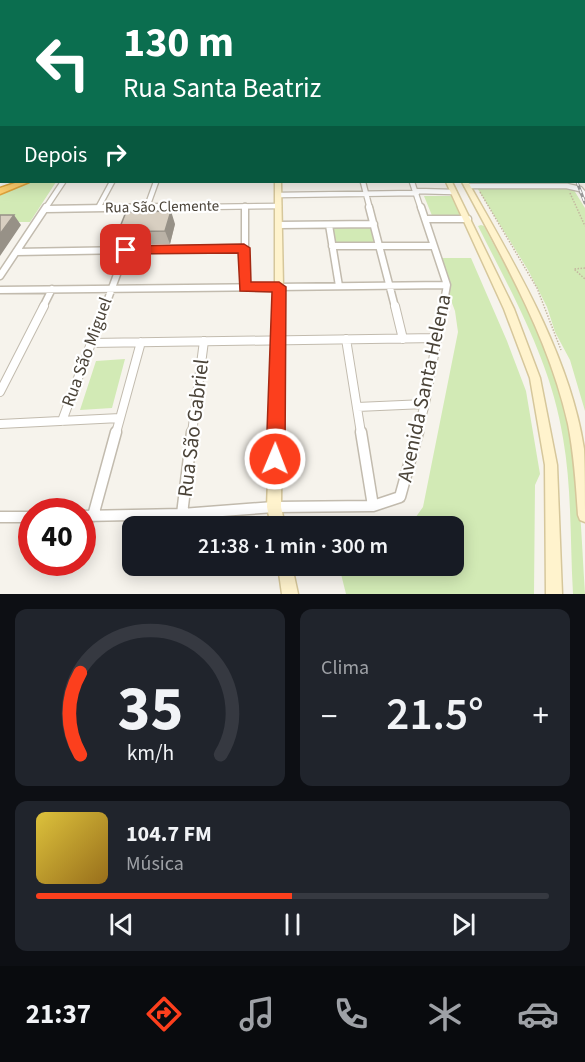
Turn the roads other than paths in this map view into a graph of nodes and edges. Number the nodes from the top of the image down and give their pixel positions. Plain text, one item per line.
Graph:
1 (22, 183) edge
2 (62, 183) edge
3 (111, 183) edge
4 (156, 183) edge
5 (278, 183) edge
6 (363, 183) edge
7 (412, 183) edge
8 (450, 183) edge
9 (468, 187) edge
10 (0, 191) edge
11 (416, 192) junction
12 (454, 192) junction
13 (366, 194) junction
14 (585, 195) edge
15 (279, 201) junction
16 (147, 207) junction
17 (245, 207) junction
18 (98, 208) junction
19 (45, 209) junction
20 (484, 217) junction
21 (426, 219) junction
22 (468, 219) junction
23 (374, 224) junction
24 (279, 225) junction
25 (329, 225) junction
26 (332, 246) junction
27 (380, 246) junction
28 (434, 246) junction
29 (244, 248) junction
30 (126, 250) junction
31 (16, 252) junction
32 (0, 276) edge
33 (447, 285) junction
34 (339, 286) junction
35 (390, 286) junction
36 (244, 287) junction
37 (279, 287) junction
38 (52, 289) junction
39 (111, 289) junction
40 (0, 290) edge
41 (437, 338) junction
42 (346, 339) junction
43 (404, 339) junction
44 (278, 340) junction
45 (204, 341) junction
46 (141, 342) junction
47 (91, 343) junction
48 (0, 392) edge
49 (425, 404) junction
50 (357, 407) junction
51 (120, 418) junction
52 (62, 421) junction
53 (0, 424) edge
54 (96, 505) edge
55 (373, 506) junction
56 (274, 507) junction
57 (182, 514) junction
58 (585, 515) edge
59 (96, 516) edge
60 (276, 516) edge
61 (0, 517) edge
62 (18, 517) edge
63 (287, 576) edge
64 (290, 594) edge
65 (554, 594) edge

1 - 10 highway
2 - 19 street
3 - 18 street
4 - 16 street
5 - 15 main road
6 - 13 street
7 - 11 street, Avenida Santa Helena
8 - 12 main road
9 - 12 main road
9 - 14 street
9 - 20 main road
11 - 12 street, Rua São Clemente
11 - 13 street, Rua São Clemente
11 - 21 street, Avenida Santa Helena
12 - 22 main road
13 - 15 street, Rua São Clemente
13 - 23 street
15 - 17 street, Rua São Clemente
15 - 24 main road
16 - 17 street, Rua São Clemente
16 - 18 street, Rua São Clemente
17 - 29 street
18 - 19 street, Rua São Clemente
19 - 31 street
20 - 22 main road
20 - 58 main road
21 - 22 street
21 - 28 street, Avenida Santa Helena
22 - 65 main road
23 - 25 street
23 - 27 street
24 - 25 street
24 - 37 main road
25 - 26 street
26 - 27 street
26 - 34 street
27 - 28 street
27 - 35 street
28 - 33 street, Avenida Santa Helena
29 - 30 street
29 - 36 street
30 - 31 street
30 - 39 street, Rua São Miguel
31 - 32 street
33 - 35 street
33 - 41 street, Avenida Santa Helena
34 - 35 street
34 - 37 street
35 - 43 street
36 - 37 street
36 - 39 street
37 - 44 main road
38 - 39 street
38 - 40 street
38 - 48 street
39 - 47 street, Rua São Miguel
41 - 43 street
41 - 49 street, Avenida Santa Helena
42 - 43 street
42 - 44 street
42 - 50 street
44 - 45 street
44 - 56 main road
45 - 46 street
45 - 57 street, Rua São Gabriel
46 - 47 street
46 - 51 street
47 - 52 street, Rua São Miguel
49 - 50 street
49 - 55 street, Avenida Santa Helena
50 - 55 street
51 - 52 street
51 - 54 street
52 - 53 street
55 - 56 street, Avenida Santa Helena
56 - 57 street, Avenida Santa Helena
56 - 60 main road
57 - 59 street, Avenida Santa Helena
61 - 62 street
63 - 64 main road

